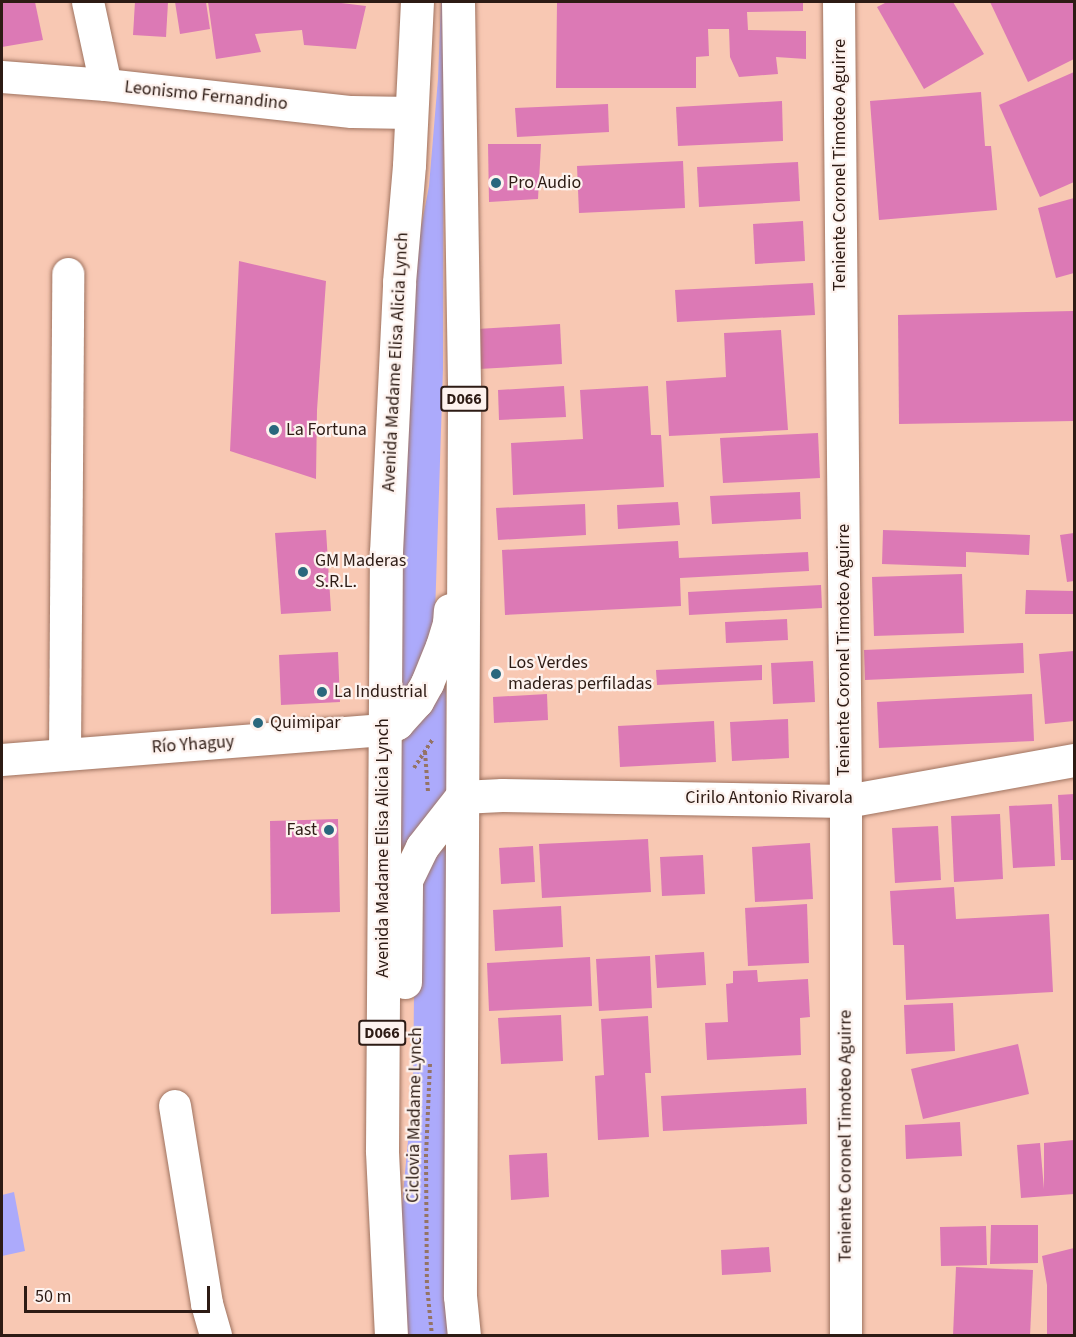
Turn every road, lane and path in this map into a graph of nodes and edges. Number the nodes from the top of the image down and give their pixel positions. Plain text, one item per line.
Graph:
1 (88, 2) edge
2 (417, 2) edge
3 (458, 2) edge
4 (839, 2) edge
5 (2, 77) edge
6 (106, 85) junction
7 (411, 112) junction
8 (68, 274) dead end
9 (464, 401) junction
10 (384, 730) junction
11 (436, 734) dead end
12 (425, 752) junction
13 (65, 754) junction
14 (2, 760) edge
15 (1074, 760) edge
16 (410, 774) dead end
17 (428, 795) dead end
18 (461, 797) junction
19 (846, 801) junction
20 (430, 1054) dead end
21 (176, 1106) dead end
22 (381, 1150) junction
23 (216, 1335) edge
24 (391, 1335) edge
25 (432, 1335) edge
26 (464, 1335) edge
27 (846, 1335) edge

1 - 6 street
2 - 7 main road, Avenida Madame Elisa Alicia Lynch / D066
3 - 9 main road, D066
4 - 19 street, Teniente Coronel Timoteo Aguirre
5 - 6 street, Leonismo Fernandino
6 - 7 street, Leonismo Fernandino
7 - 10 main road, Avenida Madame Elisa Alicia Lynch / D066
8 - 13 street
9 - 10 main road
9 - 18 main road, D066
10 - 13 street, Río Yhaguy
10 - 22 main road, Avenida Madame Elisa Alicia Lynch / D066
11 - 12 path
12 - 16 path
12 - 17 path
13 - 14 street, Río Yhaguy
15 - 19 main road, Cirilo Antonio Rivarola
18 - 19 main road, Cirilo Antonio Rivarola
18 - 22 main road
18 - 26 main road, D066
19 - 27 street, Teniente Coronel Timoteo Aguirre
20 - 25 path, Ciclovia Madame Lynch
21 - 23 street
22 - 24 main road, Avenida Madame Elisa Alicia Lynch / D066

